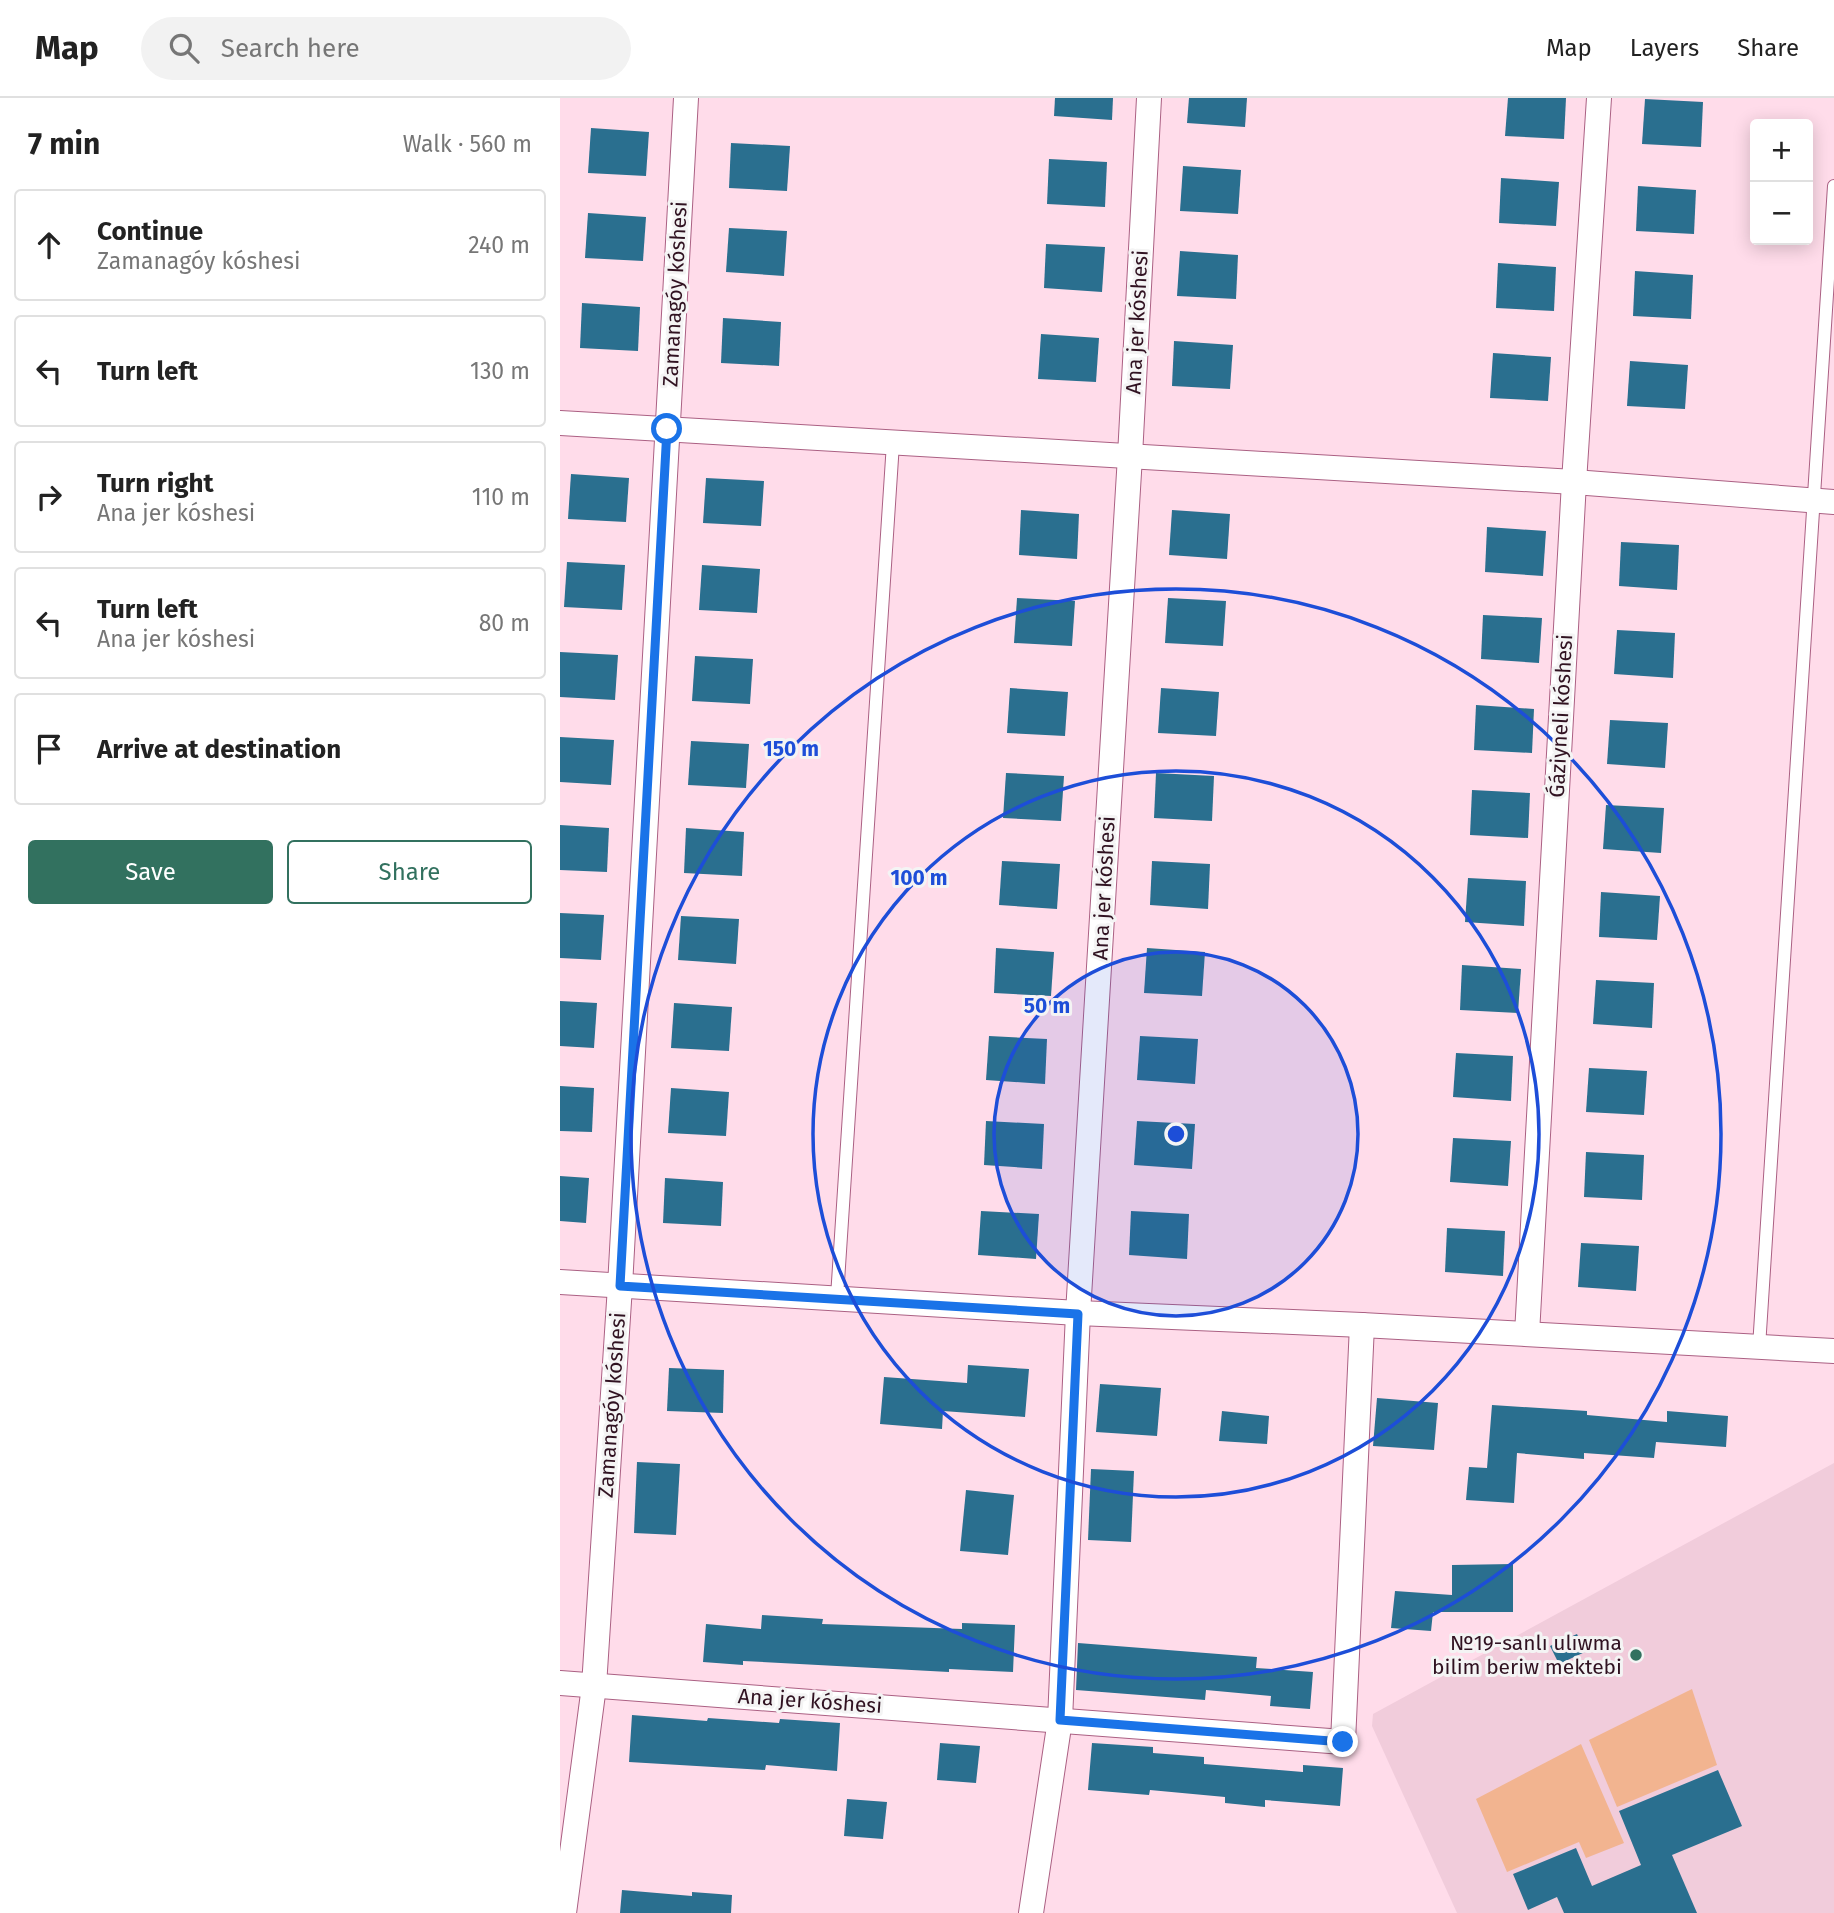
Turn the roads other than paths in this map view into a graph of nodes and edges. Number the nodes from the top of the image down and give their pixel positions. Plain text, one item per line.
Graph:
1 (686, 98) edge
2 (1149, 98) edge
3 (1599, 98) edge
4 (1834, 186) edge
5 (560, 423) edge
6 (667, 429) junction
7 (893, 443) junction
8 (1130, 456) junction
9 (1574, 482) junction
10 (1824, 501) edge
11 (560, 1282) edge
12 (620, 1286) junction
13 (837, 1297) junction
14 (1078, 1314) junction
15 (1362, 1325) junction
16 (1527, 1334) junction
17 (1759, 1347) junction
18 (1834, 1350) edge
19 (560, 1683) edge
20 (594, 1686) junction
21 (1060, 1720) junction
22 (564, 1913) edge
23 (1031, 1913) edge

1 - 6 street, Zamanagóy kóshesi
2 - 8 street, Ana jer kóshesi
3 - 9 street, Ǵáziyneli kóshesi
4 - 10 lane
5 - 6 street
6 - 7 street
6 - 12 street, Zamanagóy kóshesi
7 - 8 street
7 - 13 lane
8 - 9 street
8 - 14 street, Ana jer kóshesi
9 - 10 street
9 - 16 street, Ǵáziyneli kóshesi
10 - 17 lane
11 - 12 street
12 - 13 street
12 - 20 street, Zamanagóy kóshesi
13 - 14 street
14 - 15 street
14 - 21 street, Ana jer kóshesi
15 - 16 street
15 - 21 street, Ana jer kóshesi
16 - 17 street
17 - 18 street
19 - 20 street, Ana jer kóshesi
20 - 21 street, Ana jer kóshesi
20 - 22 street, Zamanagóy kóshesi
21 - 23 street, Ana jer kóshesi

